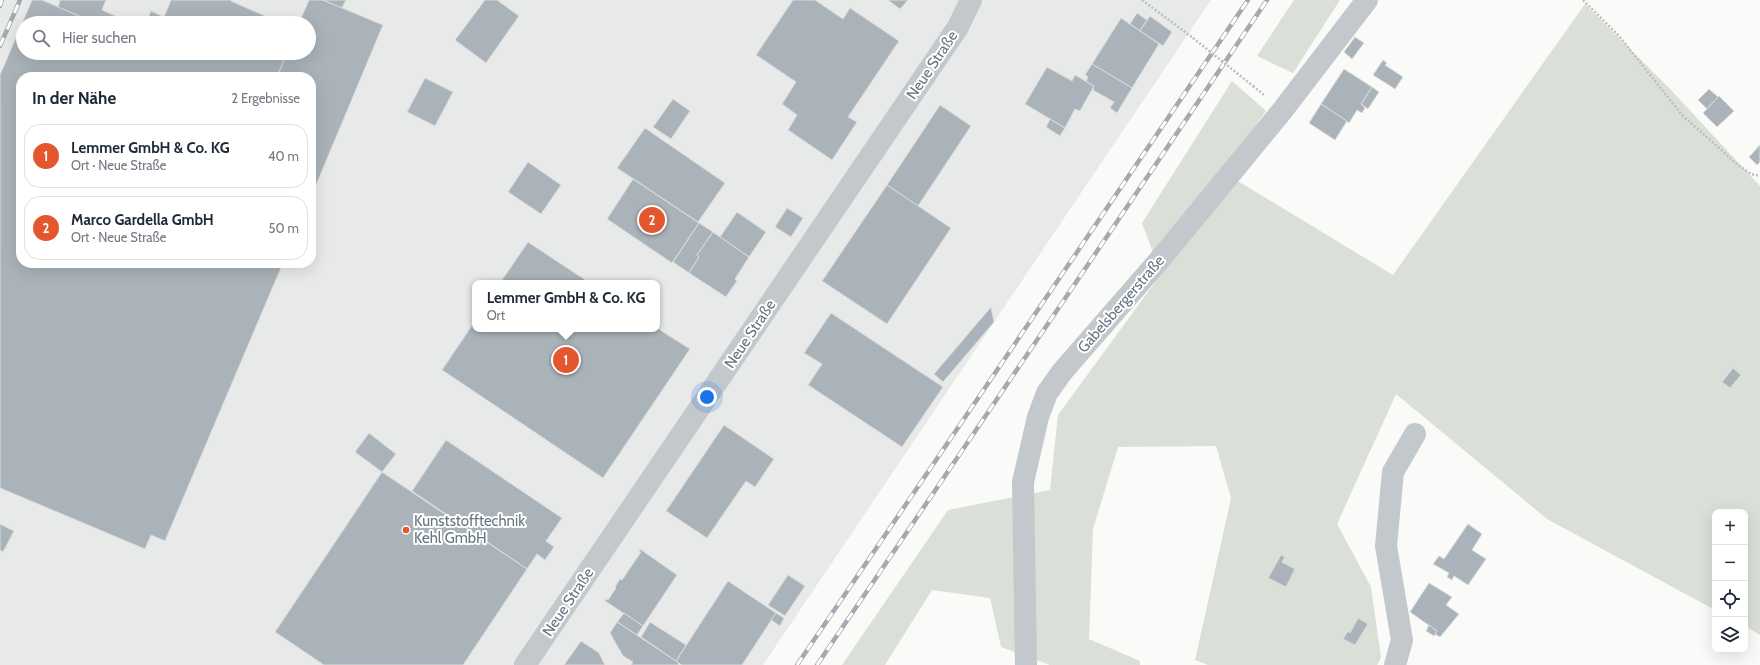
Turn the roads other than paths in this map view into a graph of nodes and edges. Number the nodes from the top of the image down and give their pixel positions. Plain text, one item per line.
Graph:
1 (971, 0) edge
2 (1367, 0) edge
3 (1415, 434) dead end
4 (525, 665) edge
5 (1026, 665) edge
6 (1395, 665) edge

1 - 4 street, Neue Straße
2 - 5 street, Gabelsbergerstraße
3 - 6 street

